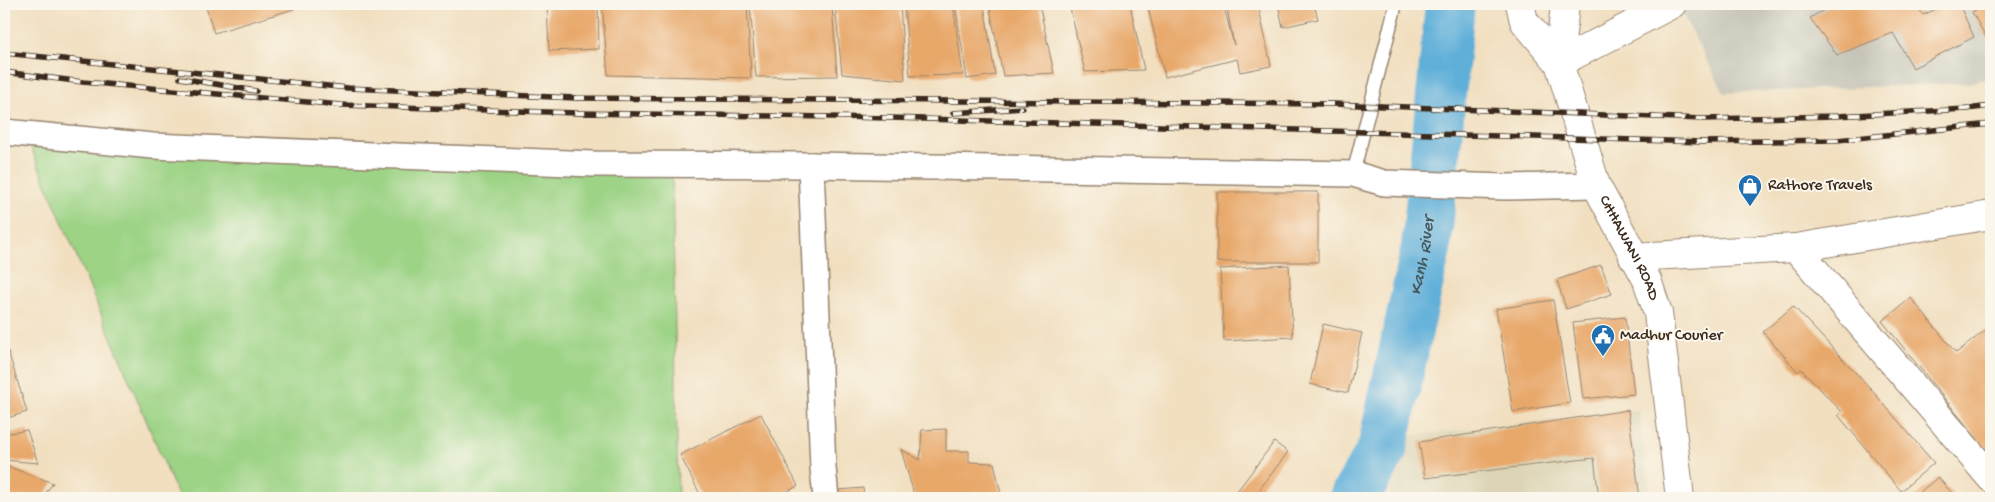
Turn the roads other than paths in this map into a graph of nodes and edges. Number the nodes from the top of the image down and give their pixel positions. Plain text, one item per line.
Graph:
1 (1396, 4) edge
2 (1520, 4) edge
3 (1565, 4) edge
4 (1672, 4) edge
5 (1559, 63) junction
6 (4, 132) edge
7 (811, 165) junction
8 (1353, 174) junction
9 (1596, 185) junction
10 (1991, 215) edge
11 (1796, 248) junction
12 (1633, 257) junction
13 (1991, 478) edge
14 (826, 498) edge
15 (1680, 498) edge

1 - 8 lane
2 - 5 street
3 - 5 street, CHHAWANI ROAD
4 - 5 street
5 - 9 street, CHHAWANI ROAD
6 - 7 street
7 - 8 street
7 - 14 street
8 - 9 street
9 - 12 street, CHHAWANI ROAD
10 - 11 street
11 - 12 street
11 - 13 street
12 - 15 street, CHHAWANI ROAD

